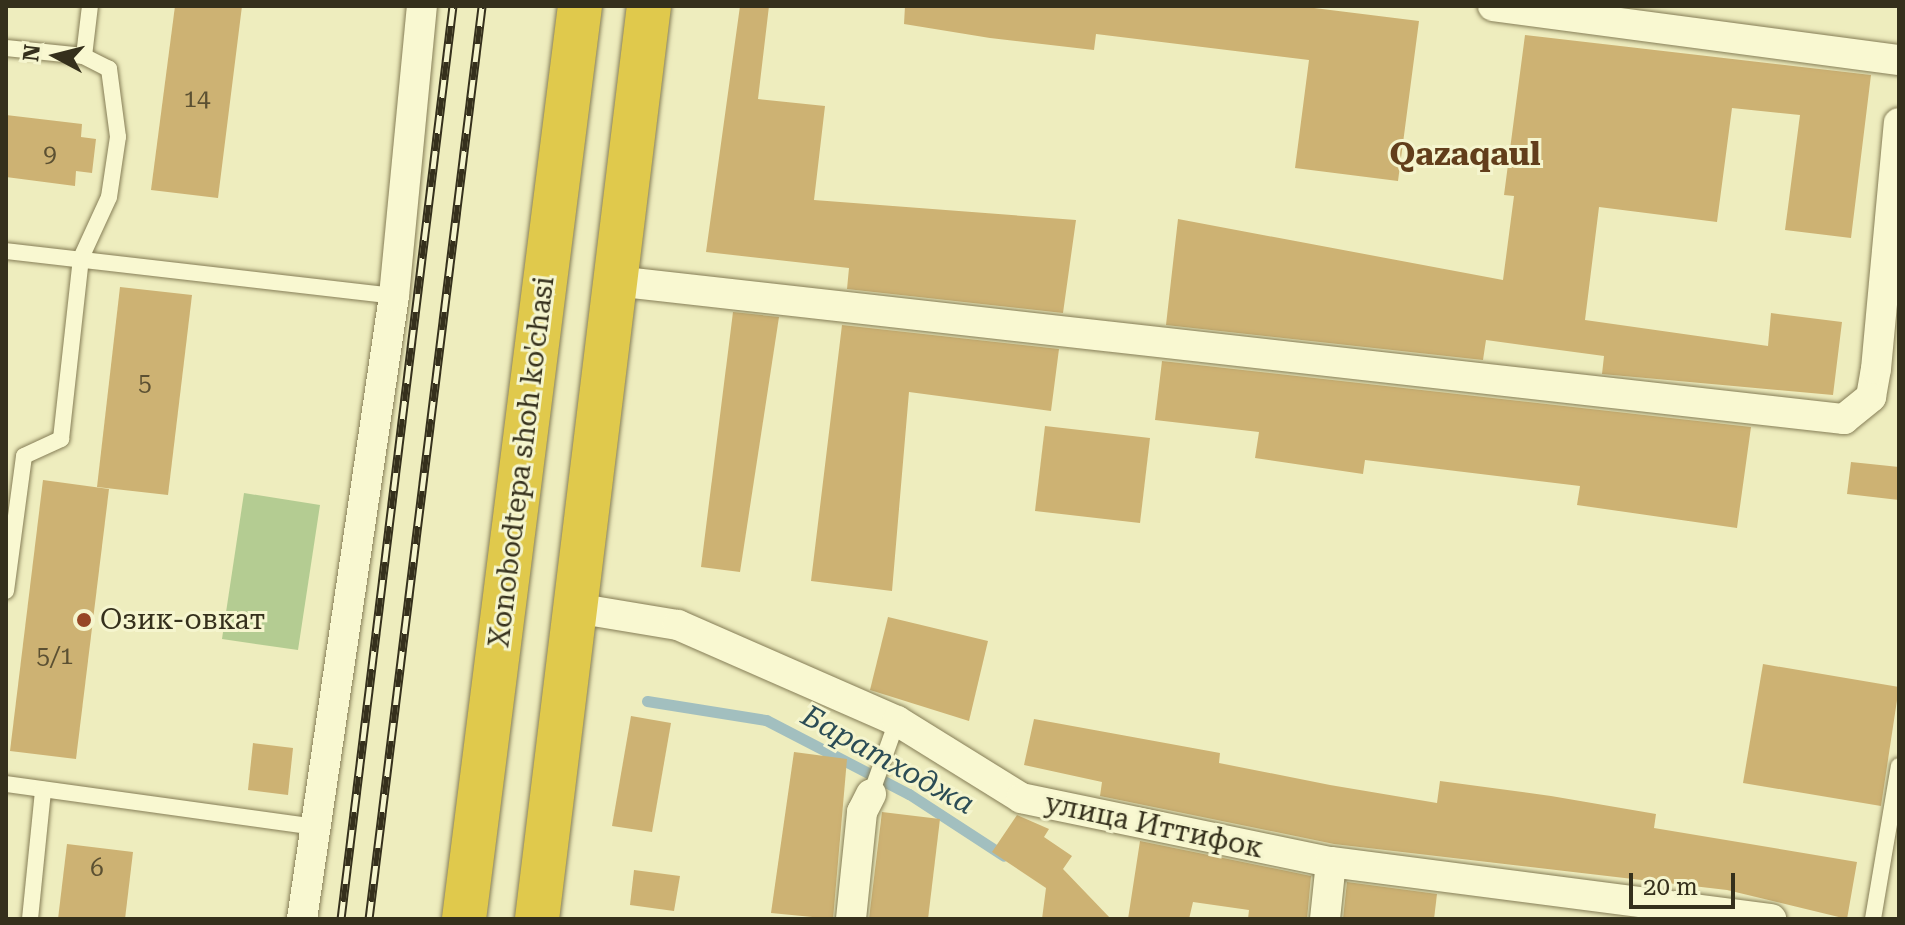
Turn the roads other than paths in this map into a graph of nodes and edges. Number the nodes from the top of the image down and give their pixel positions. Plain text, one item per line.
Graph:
1 (90, 6) edge
2 (422, 6) edge
3 (580, 6) edge
4 (649, 6) edge
5 (1493, 6) edge
6 (6, 48) edge
7 (84, 56) junction
8 (1899, 60) edge
9 (1899, 123) edge
10 (6, 251) edge
11 (81, 258) junction
12 (1893, 262) edge
13 (615, 281) junction
14 (394, 296) junction
15 (6, 454) edge
16 (24, 456) junction
17 (6, 591) edge
18 (575, 608) junction
19 (897, 721) junction
20 (1899, 766) edge
21 (6, 784) edge
22 (43, 790) junction
23 (871, 794) joint
24 (315, 827) junction
25 (1331, 862) junction
26 (30, 919) edge
27 (302, 919) edge
28 (464, 919) edge
29 (537, 919) edge
30 (851, 919) edge
31 (1325, 919) edge
32 (1771, 919) edge
33 (1873, 919) edge

1 - 7 lane
2 - 14 street
3 - 28 highway, Xonobodtepa shoh ko'chasi
4 - 13 highway
5 - 8 street
6 - 7 lane
7 - 11 lane
9 - 12 street
10 - 11 lane
11 - 14 lane
11 - 16 lane
12 - 13 street
13 - 18 highway
14 - 24 street
15 - 16 lane
16 - 17 lane
18 - 19 street, улица Иттифок
18 - 29 highway
19 - 23 lane
19 - 25 street, улица Иттифок
20 - 33 lane
21 - 22 lane
22 - 24 lane
22 - 26 lane
23 - 30 street
24 - 27 street
25 - 31 street
25 - 32 street, улица Иттифок

